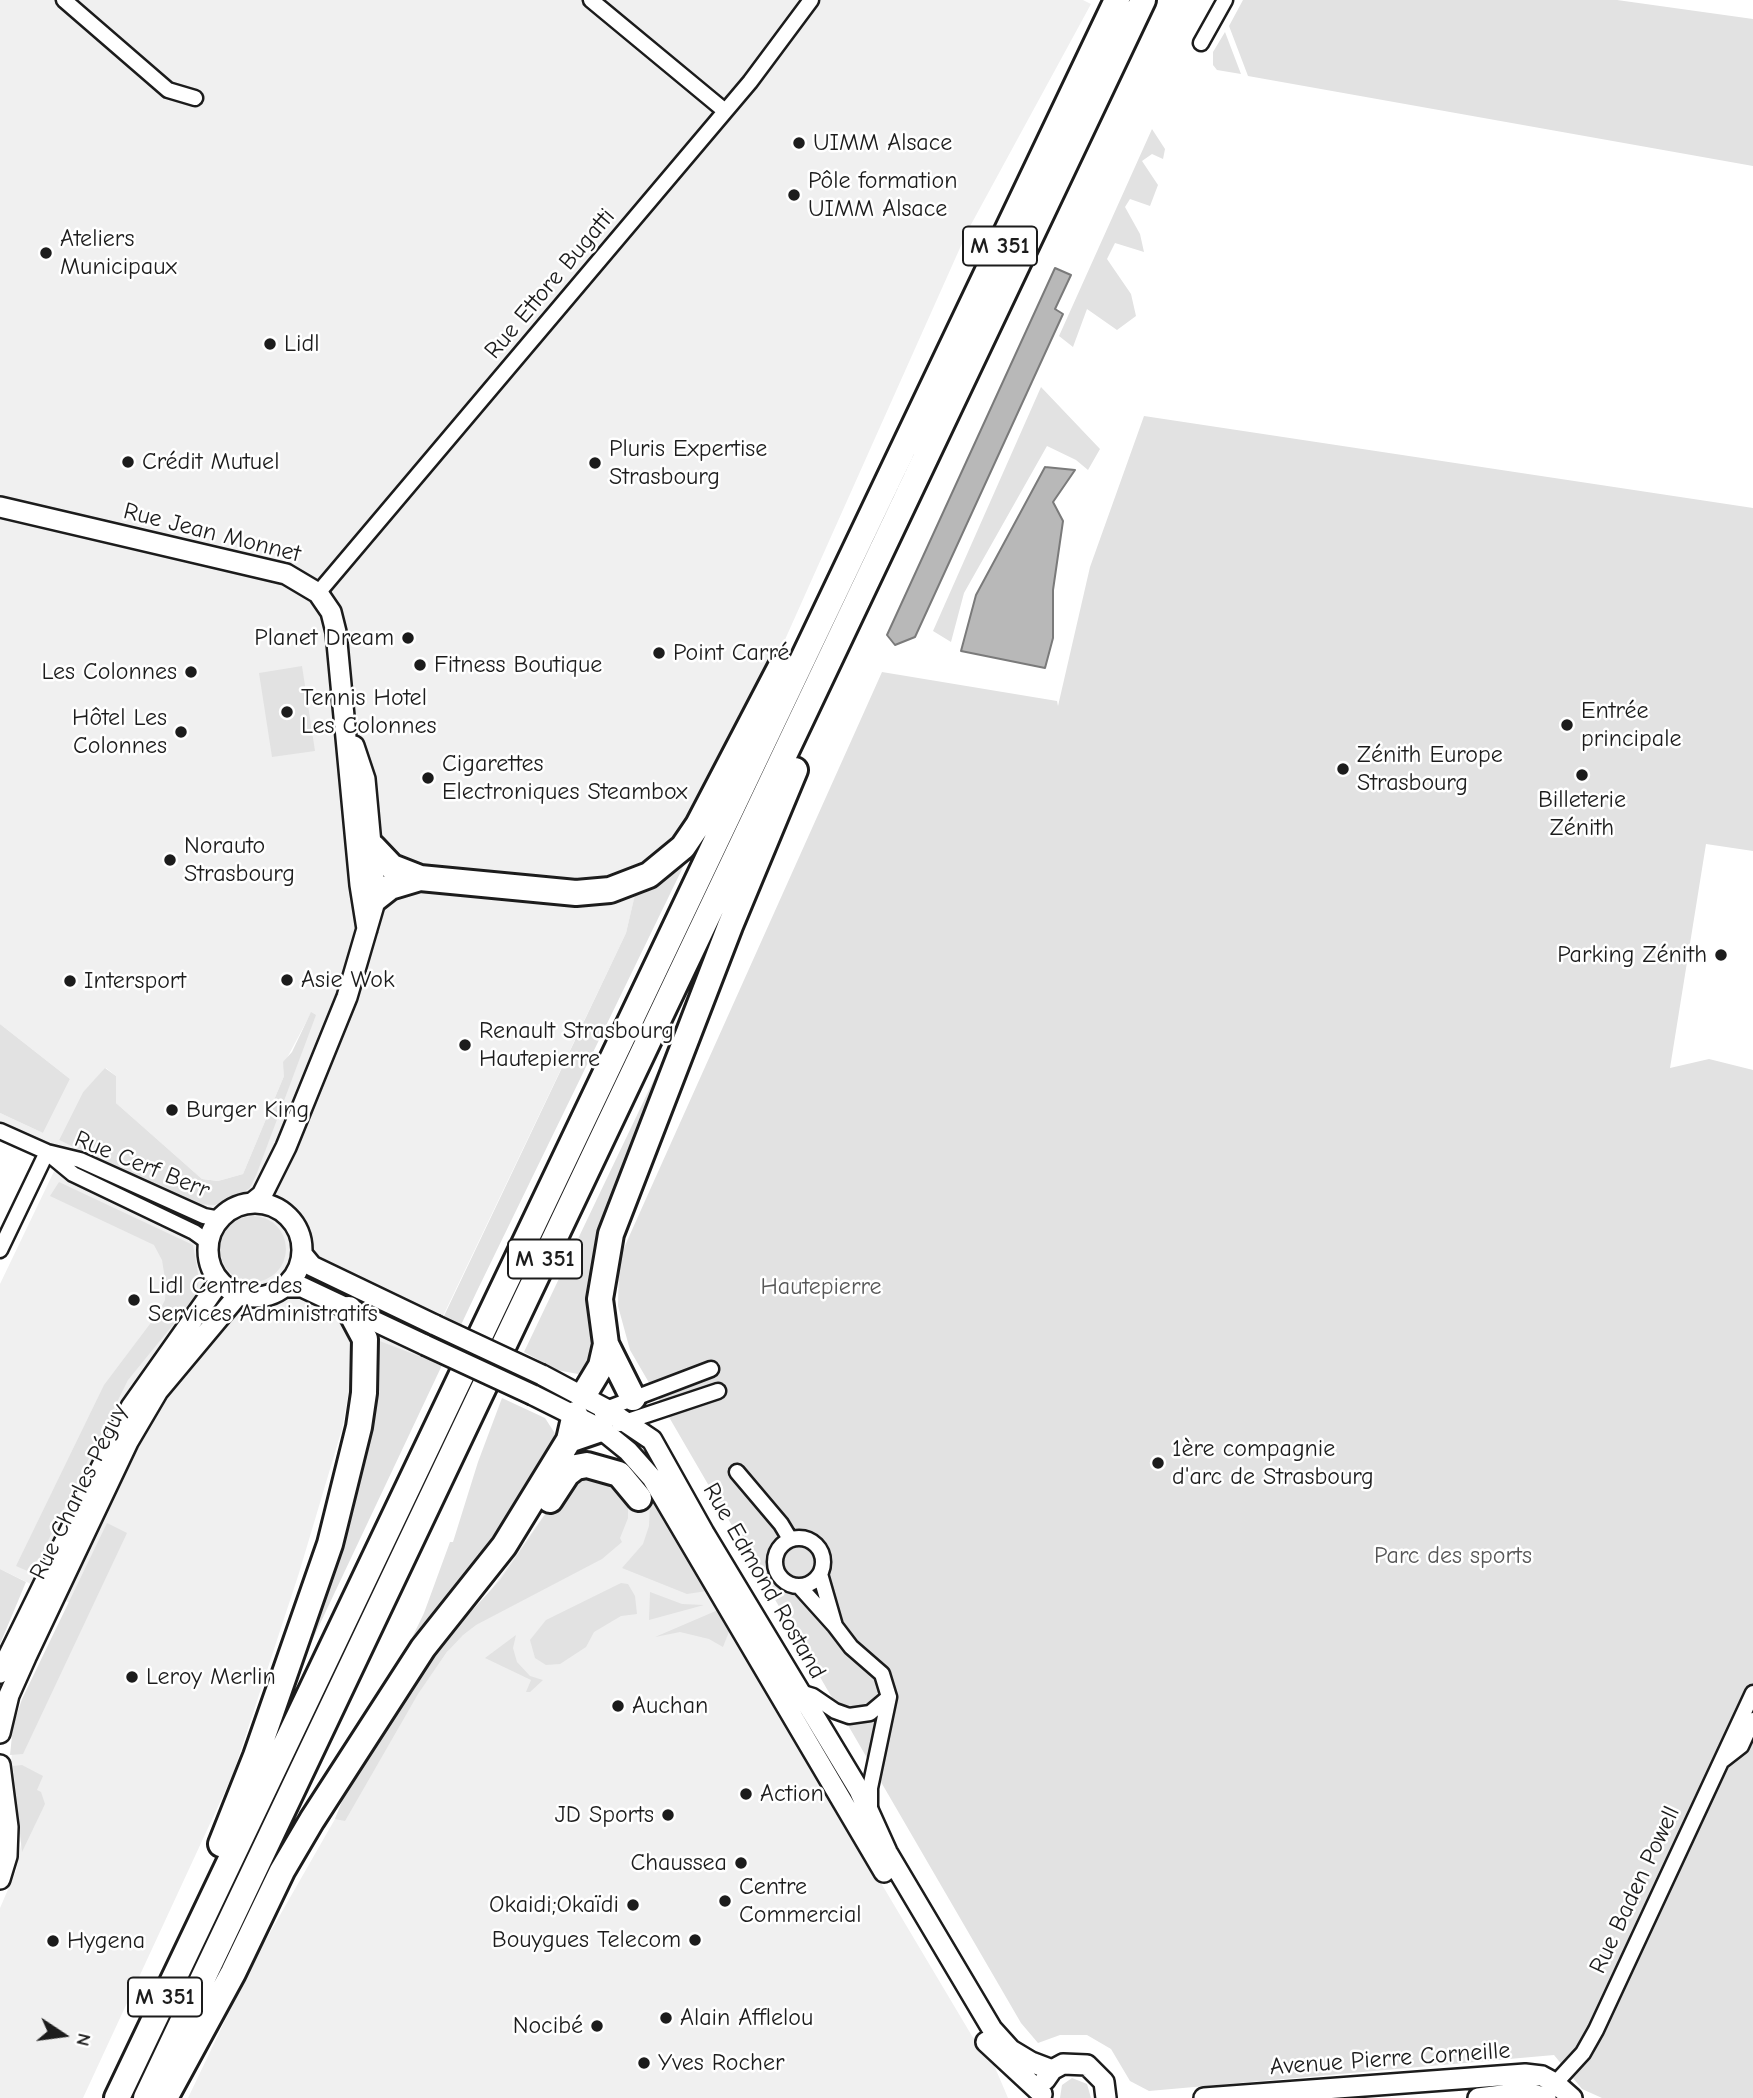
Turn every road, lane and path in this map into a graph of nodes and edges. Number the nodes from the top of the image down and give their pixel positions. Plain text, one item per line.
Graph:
1 (64, 0) edge
2 (591, 0) edge
3 (811, 0) edge
4 (1117, 0) edge
5 (1143, 0) edge
6 (1225, 0) edge
7 (1201, 43) dead end
8 (195, 98) dead end
9 (725, 111) junction
10 (944, 421) junction
11 (882, 491) junction
12 (0, 508) edge
13 (318, 593) junction
14 (346, 723) junction
15 (373, 847) junction
16 (419, 878) junction
17 (376, 898) junction
18 (367, 929) junction
19 (0, 1131) edge
20 (286, 1147) junction
21 (47, 1152) junction
22 (252, 1203) junction
23 (284, 1214) junction
24 (219, 1219) junction
25 (208, 1242) junction
26 (0, 1250) edge
27 (302, 1254) junction
28 (220, 1281) junction
29 (284, 1287) junction
30 (239, 1294) junction
31 (349, 1309) junction
32 (606, 1344) junction
33 (711, 1369) dead end
34 (718, 1391) dead end
35 (579, 1405) junction
36 (634, 1412) junction
37 (604, 1419) junction
38 (569, 1440) junction
39 (737, 1472) dead end
40 (639, 1498) dead end
41 (790, 1539) junction
42 (820, 1574) junction
43 (799, 1586) junction
44 (458, 1604) junction
45 (835, 1626) junction
46 (0, 1673) edge
47 (800, 1692) junction
48 (1753, 1693) edge
49 (888, 1697) junction
50 (1753, 1720) edge
51 (0, 1730) edge
52 (1719, 1763) junction
53 (0, 1765) edge
54 (871, 1816) junction
55 (0, 1878) edge
56 (1052, 2070) junction
57 (1548, 2092) edge
58 (1042, 2096) edge
59 (1109, 2097) edge
60 (102, 2098) edge
61 (117, 2098) edge
62 (146, 2098) edge
63 (165, 2098) edge
64 (1204, 2098) edge
65 (1478, 2098) edge
66 (1572, 2098) edge

1 - 8 street
2 - 9 street
3 - 9 street, Rue Ettore Bugatti
4 - 11 highway, M 351
5 - 10 highway, M 351
6 - 7 street
9 - 13 street, Rue Ettore Bugatti
10 - 32 highway
10 - 62 highway, M 351
11 - 16 highway
11 - 61 highway, M 351
12 - 13 street, Rue Jean Monnet
13 - 14 street, Rue Jean Monnet
14 - 15 street, Rue Jean Monnet
14 - 18 street, Rue Jean Monnet
15 - 16 highway
15 - 17 street, Rue Jean Monnet
16 - 17 highway
17 - 18 street
18 - 20 street
19 - 21 street, Rue Cerf Berr
20 - 22 street
20 - 23 street
21 - 24 street, Rue Cerf Berr
21 - 25 street, Rue Cerf Berr
21 - 26 street
22 - 23 street
22 - 24 street
23 - 27 street
24 - 25 street
25 - 28 street
27 - 29 street
27 - 35 street, Rue Edmond Rostand, bridge
28 - 30 street
28 - 46 street, Rue Charles Péguy
29 - 30 street
29 - 31 street, Rue Edmond Rostand
30 - 51 street, Rue Charles Péguy
31 - 35 street, Rue Edmond Rostand, bridge
31 - 60 highway
32 - 35 highway
32 - 36 highway
33 - 36 street
34 - 36 street
35 - 37 street, Rue Edmond Rostand
35 - 38 highway
36 - 37 street, Rue Edmond Rostand
36 - 47 street, Rue Edmond Rostand
37 - 38 highway
37 - 58 street, Rue Edmond Rostand
38 - 44 highway
39 - 41 street
40 - 44 highway
41 - 42 street
41 - 43 street
42 - 43 street
42 - 45 street
43 - 45 street
44 - 63 highway
45 - 49 street
47 - 49 street
47 - 54 street, Rue Edmond Rostand
48 - 52 street, Rue Baden Powell
49 - 54 street
50 - 52 street
52 - 57 street, Rue Baden Powell
53 - 55 street
54 - 56 street, Rue Edmond Rostand
56 - 58 street
56 - 59 street
57 - 64 street, Avenue Pierre Corneille
57 - 65 street, Avenue Pierre Corneille
57 - 66 street, Avenue Pierre Corneille

